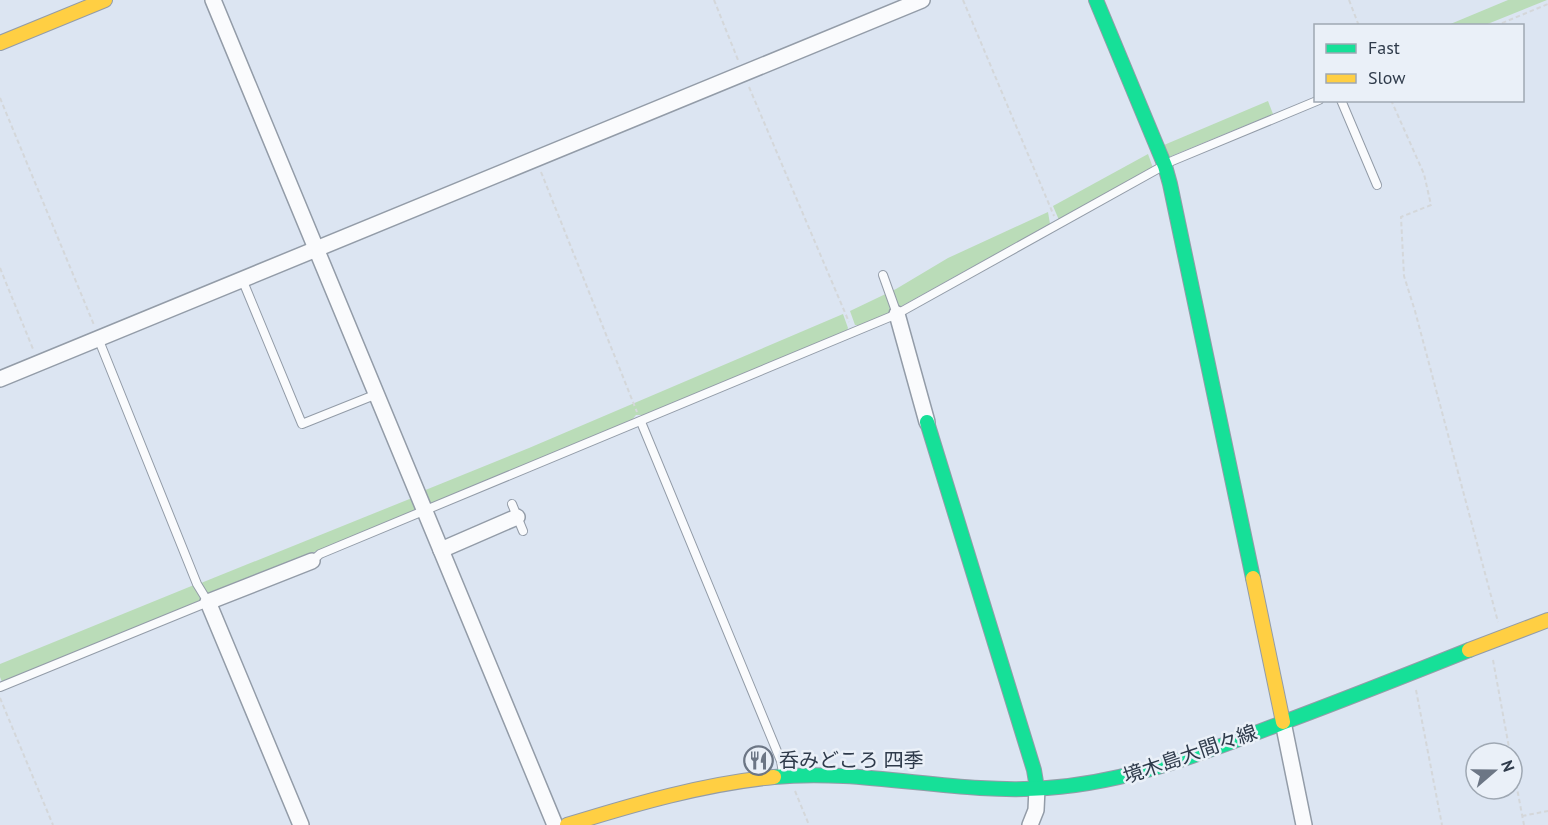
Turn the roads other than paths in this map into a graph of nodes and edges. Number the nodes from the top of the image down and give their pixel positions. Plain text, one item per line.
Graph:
1 (105, 0) edge
2 (213, 0) edge
3 (921, 0) edge
4 (1096, 0) edge
5 (0, 43) edge
6 (1314, 102) edge
7 (1342, 102) edge
8 (1165, 166) junction
9 (1377, 185) dead end
10 (316, 248) junction
11 (883, 274) dead end
12 (242, 279) junction
13 (897, 314) junction
14 (98, 338) junction
15 (0, 379) edge
16 (377, 394) junction
17 (641, 422) junction
18 (927, 422) joint
19 (425, 512) junction
20 (517, 518) dead end
21 (441, 550) junction
22 (312, 561) joint
23 (208, 602) junction
24 (1548, 620) edge
25 (0, 687) edge
26 (1283, 722) junction
27 (790, 777) junction
28 (1037, 788) junction
29 (302, 825) edge
30 (555, 825) edge
31 (567, 825) edge
32 (1030, 825) edge
33 (1304, 825) edge

1 - 5 street
2 - 10 street
3 - 10 street
4 - 8 street
6 - 8 lane
7 - 9 lane
8 - 13 lane
8 - 26 street
10 - 12 street
10 - 16 street
11 - 13 lane
12 - 14 street
12 - 16 lane
13 - 17 lane
13 - 18 street
14 - 15 street
14 - 23 lane
16 - 19 street
17 - 19 lane
17 - 27 lane
18 - 28 street
19 - 21 street
19 - 22 lane
20 - 21 street
21 - 30 street
22 - 23 street
23 - 25 lane
23 - 29 street
24 - 26 street, 境木島大間々線
26 - 28 street, 境木島大間々線
26 - 33 street
27 - 28 street, 境木島大間々線
27 - 31 street, 境木島大間々線
28 - 32 street

